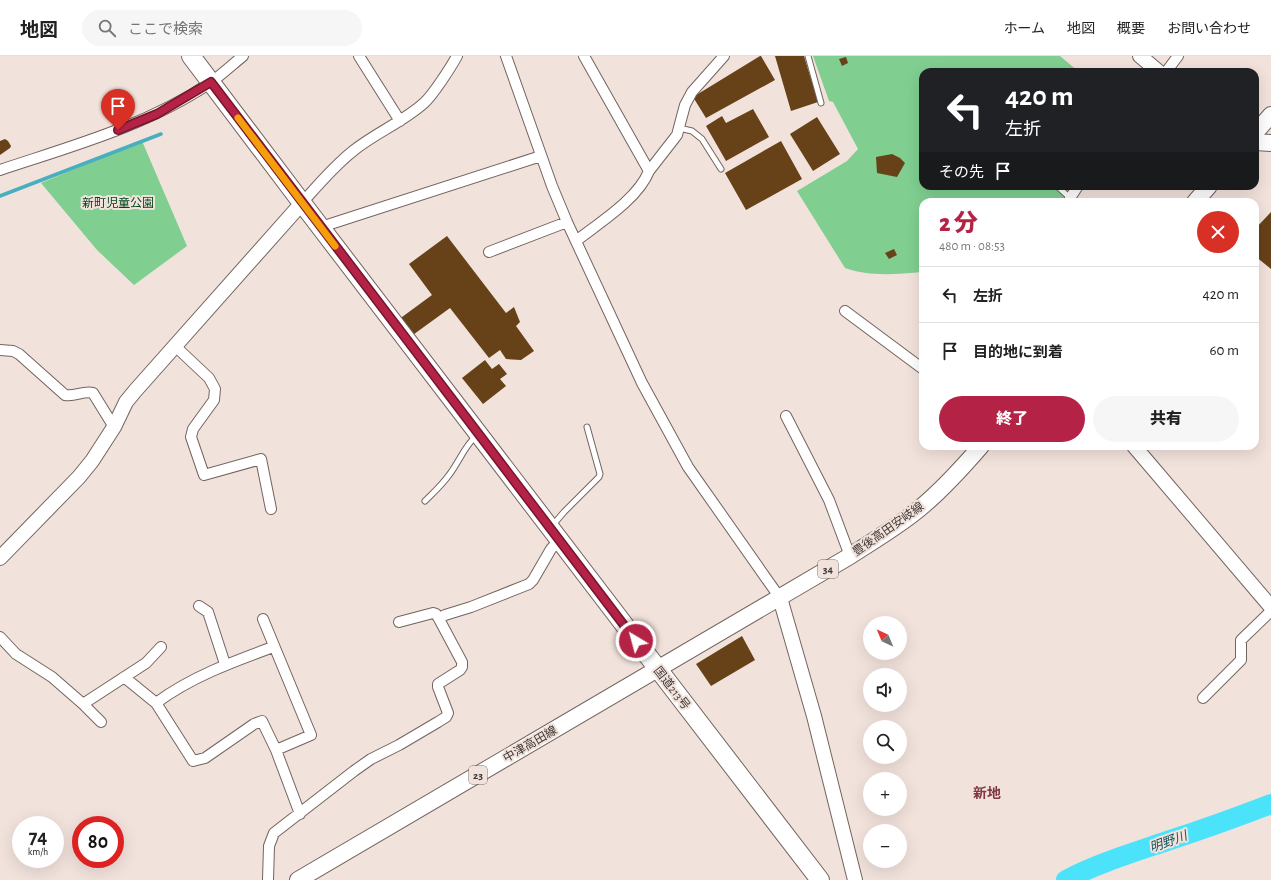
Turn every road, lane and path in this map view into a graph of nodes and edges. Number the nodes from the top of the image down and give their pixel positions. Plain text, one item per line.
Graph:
1 (191, 56) edge
2 (243, 56) edge
3 (359, 56) edge
4 (506, 56) edge
5 (584, 56) edge
6 (724, 56) edge
7 (808, 56) edge
8 (1140, 56) edge
9 (1178, 56) edge
10 (453, 57) edge
11 (1154, 68) edge
12 (1169, 68) edge
13 (211, 82) junction
14 (821, 104) dead end
15 (1271, 115) edge
16 (400, 120) junction
17 (679, 128) junction
18 (1259, 128) edge
19 (1259, 142) edge
20 (1271, 143) edge
21 (541, 156) junction
22 (721, 169) dead end
23 (0, 170) edge
24 (649, 171) junction
25 (1061, 190) edge
26 (1206, 190) edge
27 (1068, 198) edge
28 (1198, 198) edge
29 (302, 203) junction
30 (567, 222) junction
31 (321, 228) junction
32 (576, 241) junction
33 (489, 252) dead end
34 (845, 311) dead end
35 (175, 346) junction
36 (0, 350) edge
37 (919, 366) edge
38 (786, 416) dead end
39 (114, 427) junction
40 (587, 427) dead end
41 (478, 434) junction
42 (978, 450) edge
43 (1137, 450) edge
44 (425, 501) dead end
45 (271, 509) dead end
46 (555, 534) junction
47 (850, 556) junction
48 (0, 558) edge
49 (780, 598) junction
50 (199, 606) dead end
51 (1271, 607) edge
52 (1271, 611) edge
53 (262, 619) dead end
54 (439, 619) junction
55 (399, 622) dead end
56 (0, 637) edge
57 (273, 647) junction
58 (162, 648) dead end
59 (225, 664) junction
60 (658, 669) junction
61 (124, 677) junction
62 (1203, 698) dead end
63 (156, 703) junction
64 (83, 704) junction
65 (101, 722) dead end
66 (276, 750) junction
67 (300, 814) junction
68 (268, 880) edge
69 (298, 880) edge
70 (820, 880) edge
71 (854, 880) edge

1 - 13 highway, 国道213号
2 - 13 street
3 - 16 street
4 - 21 street
5 - 24 street
6 - 17 street
7 - 14 lane
8 - 11 street
9 - 12 street
10 - 16 street
13 - 23 street
13 - 29 highway, 国道213号
15 - 18 main road
16 - 29 street
17 - 22 lane
17 - 24 street
19 - 20 main road
21 - 30 street
21 - 31 street
24 - 32 street
25 - 27 lane
26 - 28 main road
29 - 31 highway, 国道213号
29 - 35 street
30 - 32 street
30 - 33 street
31 - 41 highway, 国道213号
32 - 49 street
34 - 37 street
35 - 39 street
35 - 45 street
36 - 39 street
38 - 47 street
39 - 48 street
40 - 46 lane
41 - 44 lane
41 - 46 highway, 国道213号
42 - 47 main road, 豊後高田安岐線 / 34
43 - 51 street
46 - 54 street
46 - 60 highway, 国道213号
47 - 49 main road, 豊後高田安岐線 / 34
49 - 60 main road, 豊後高田安岐線 / 34
49 - 71 street
50 - 59 street
52 - 62 street
53 - 57 street
54 - 55 street
54 - 67 street
56 - 64 street
57 - 59 street
57 - 66 street
58 - 61 street
59 - 63 street
60 - 69 main road, 中津高田線 / 23
60 - 70 highway, 国道213号
61 - 63 street
61 - 64 street
63 - 66 street
64 - 65 street
66 - 67 street
67 - 68 street

